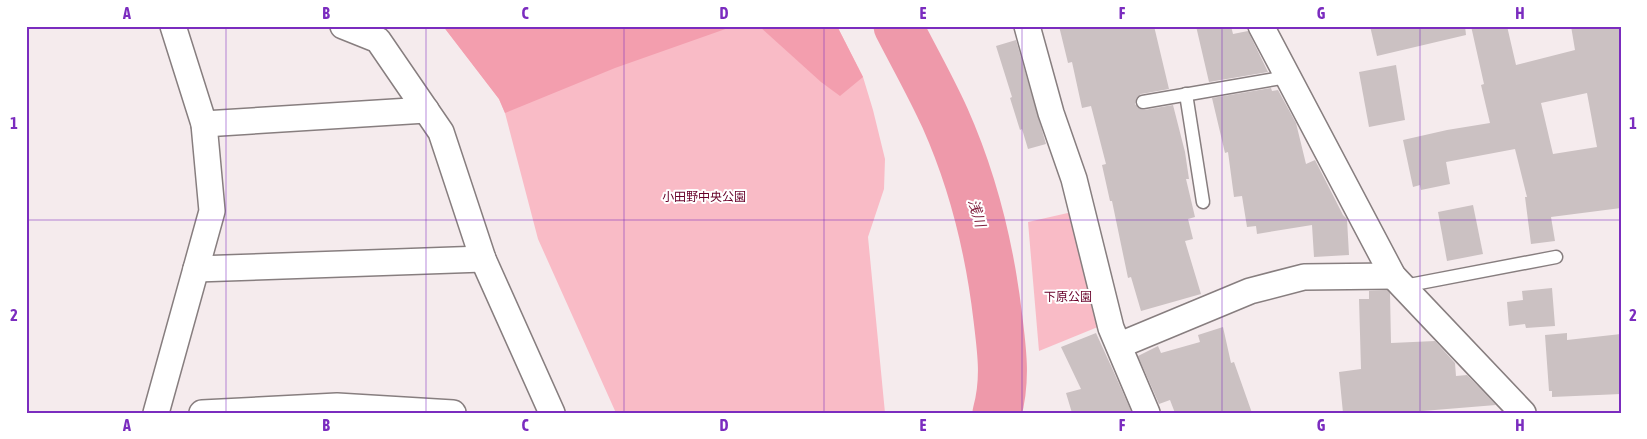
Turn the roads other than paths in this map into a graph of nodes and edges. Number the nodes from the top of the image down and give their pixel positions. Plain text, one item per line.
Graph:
1 (173, 26) edge
2 (343, 26) edge
3 (1028, 26) edge
4 (1261, 26) edge
5 (1287, 77) junction
6 (1186, 94) junction
7 (1143, 102) dead end
8 (426, 110) junction
9 (204, 124) junction
10 (1203, 202) dead end
11 (1556, 257) dead end
12 (483, 259) junction
13 (196, 269) junction
14 (1399, 281) junction
15 (1120, 345) junction
16 (156, 413) edge
17 (202, 413) edge
18 (453, 413) edge
19 (552, 413) edge
20 (1147, 413) edge
21 (1523, 413) edge

1 - 9 street
2 - 8 street
3 - 15 street
4 - 5 street
5 - 6 lane
5 - 14 street
6 - 7 lane
6 - 10 lane
8 - 9 street
8 - 12 street
9 - 13 street
11 - 14 lane
12 - 13 street
12 - 19 street
13 - 16 street
14 - 15 street
14 - 21 street
15 - 20 street
17 - 18 street

